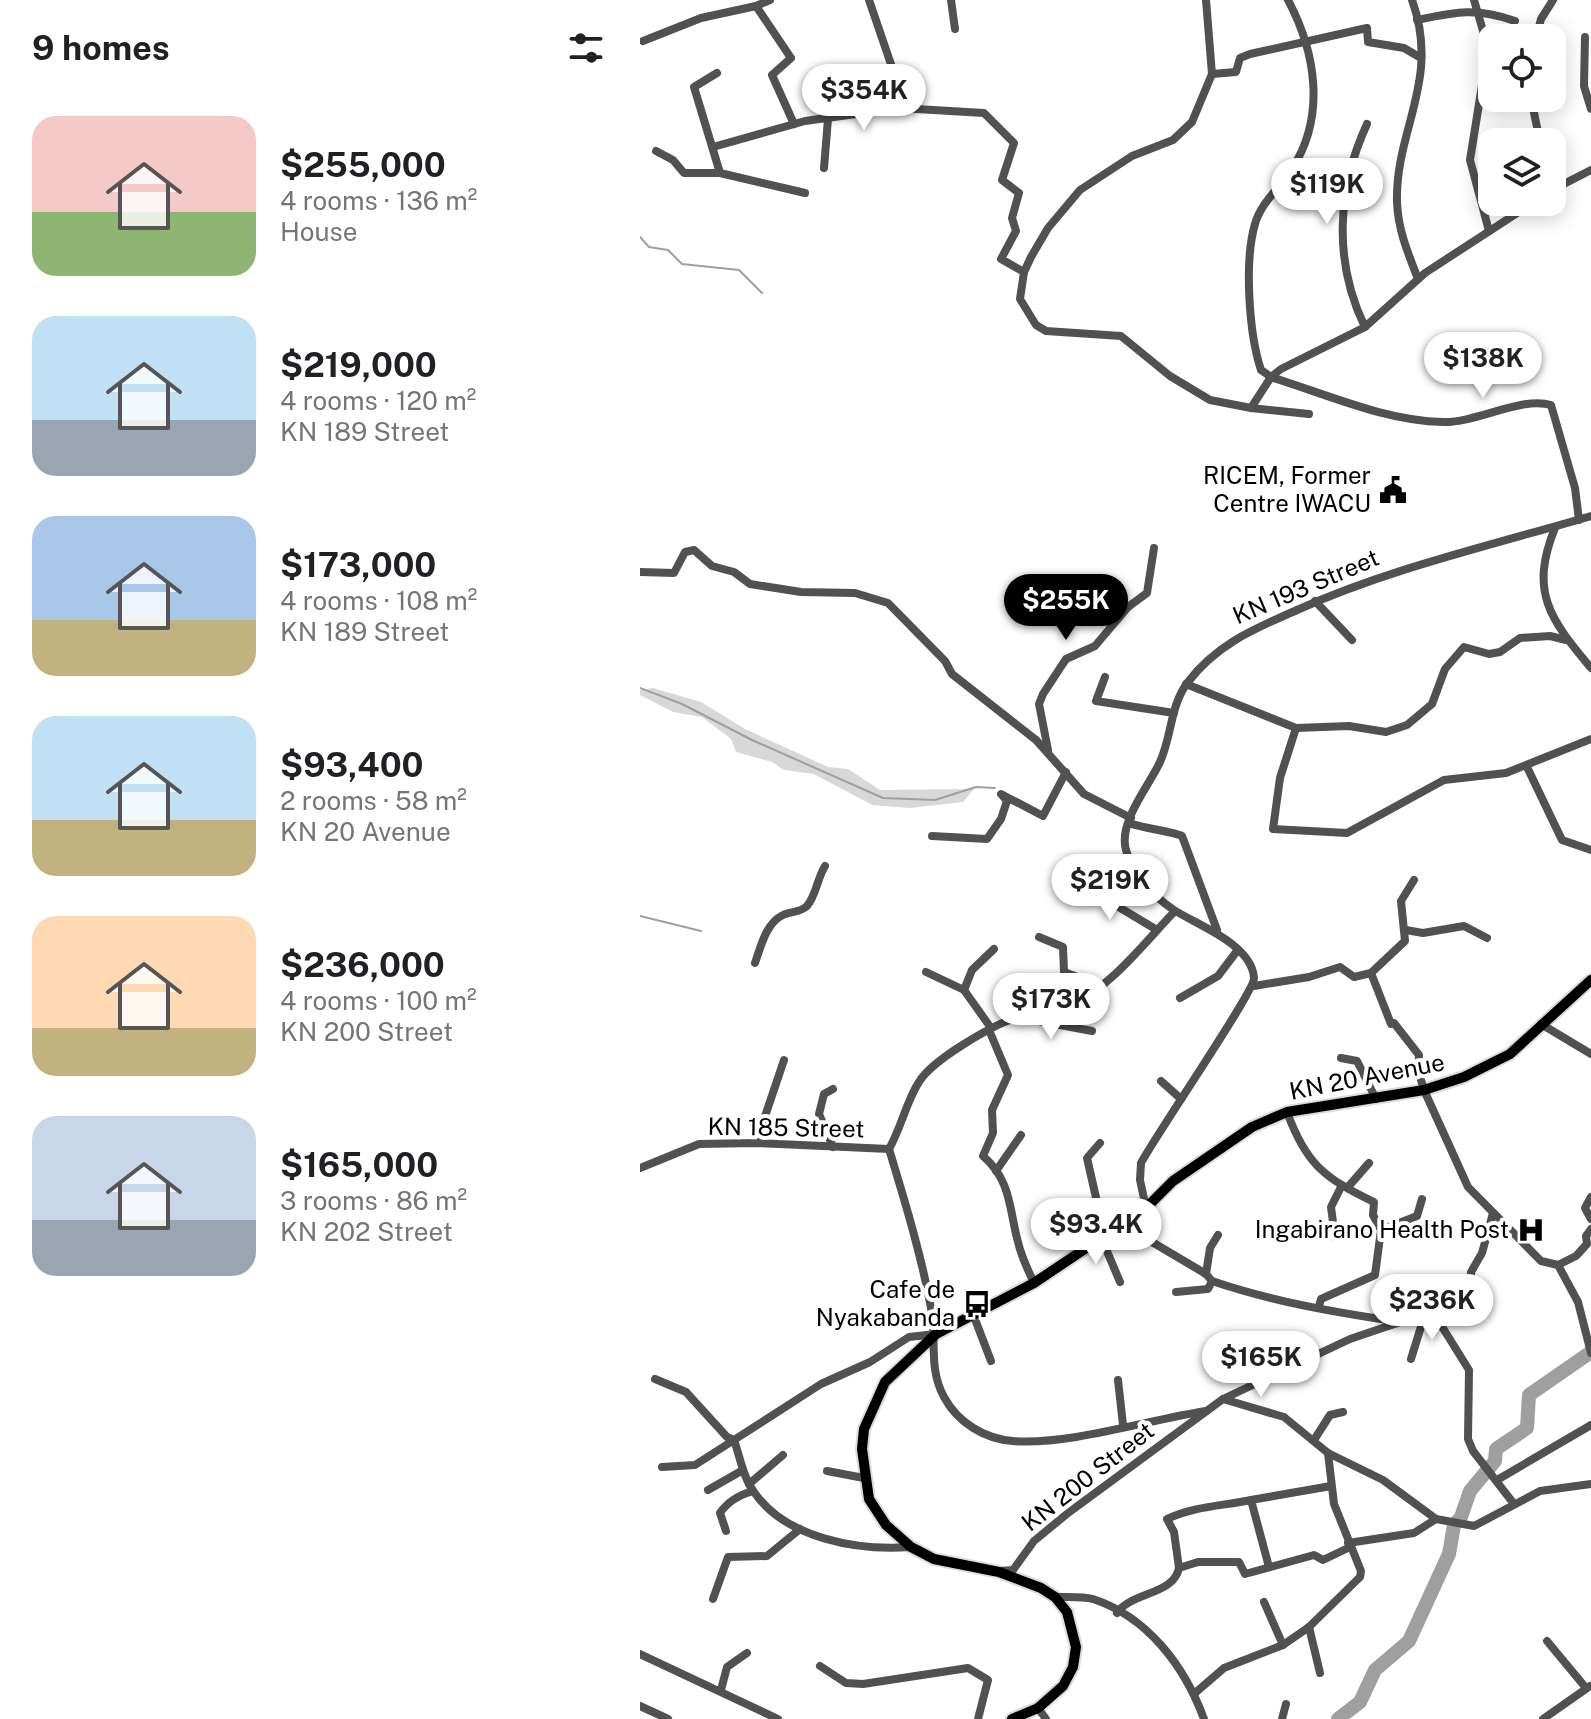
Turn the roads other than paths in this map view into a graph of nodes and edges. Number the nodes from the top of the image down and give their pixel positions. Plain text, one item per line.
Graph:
1 (770, 0) edge
2 (869, 0) edge
3 (951, 0) edge
4 (1206, 0) edge
5 (1288, 0) edge
6 (1412, 0) edge
7 (1474, 0) edge
8 (1553, 0) edge
9 (756, 6) junction
10 (1477, 11) junction
11 (1417, 20) junction
12 (1515, 21) dead end
13 (1540, 24) edge
14 (955, 29) dead end
15 (1585, 37) dead end
16 (643, 41) dead end
17 (1307, 41) junction
18 (1421, 58) junction
19 (717, 73) dead end
20 (1212, 74) junction
21 (899, 108) junction
22 (1591, 109) edge
23 (828, 119) junction
24 (794, 124) junction
25 (1367, 124) dead end
26 (713, 147) junction
27 (656, 151) dead end
28 (824, 168) dead end
29 (1591, 170) edge
30 (720, 173) junction
31 (1566, 183) edge
32 (805, 193) dead end
33 (1512, 216) edge
34 (1489, 231) junction
35 (1024, 272) junction
36 (1418, 279) junction
37 (1365, 327) junction
38 (1271, 377) junction
39 (1251, 408) junction
40 (1309, 414) dead end
41 (1591, 516) edge
42 (1579, 520) junction
43 (1555, 528) junction
44 (1154, 548) dead end
45 (640, 572) edge
46 (1315, 601) junction
47 (1352, 640) dead end
48 (1566, 640) junction
49 (1591, 668) edge
50 (1105, 677) dead end
51 (1186, 684) junction
52 (1174, 713) junction
53 (1296, 728) junction
54 (1590, 741) edge
55 (1048, 751) junction
56 (1527, 767) junction
57 (1066, 772) junction
58 (1130, 820) junction
59 (932, 836) dead end
60 (1591, 850) edge
61 (825, 866) dead end
62 (1414, 880) dead end
63 (1065, 894) dead end
64 (1175, 911) junction
65 (1157, 930) junction
66 (1217, 930) junction
67 (1406, 930) junction
68 (1039, 937) dead end
69 (1487, 938) dead end
70 (994, 949) dead end
71 (1237, 951) junction
72 (755, 963) dead end
73 (926, 972) dead end
74 (1371, 973) junction
75 (1099, 985) junction
76 (1589, 985) edge
77 (1254, 986) junction
78 (964, 990) junction
79 (1180, 998) dead end
80 (1018, 1017) junction
81 (1541, 1024) junction
82 (990, 1029) junction
83 (1092, 1031) dead end
84 (1591, 1054) edge
85 (1341, 1058) dead end
86 (784, 1060) dead end
87 (1161, 1081) dead end
88 (833, 1089) dead end
89 (1424, 1090) junction
90 (1181, 1099) junction
91 (1376, 1099) junction
92 (1287, 1112) junction
93 (1021, 1135) dead end
94 (756, 1143) junction
95 (1100, 1143) dead end
96 (833, 1147) junction
97 (889, 1149) junction
98 (1369, 1163) dead end
99 (640, 1168) edge
100 (996, 1171) junction
101 (1345, 1186) junction
102 (1591, 1197) edge
103 (1422, 1199) dead end
104 (1146, 1208) junction
105 (1493, 1213) junction
106 (1591, 1219) edge
107 (1129, 1220) junction
108 (1591, 1229) edge
109 (1113, 1230) junction
110 (1381, 1230) junction
111 (1218, 1235) dead end
112 (1101, 1237) junction
113 (1335, 1237) dead end
114 (1558, 1265) junction
115 (1209, 1277) junction
116 (1120, 1282) dead end
117 (1034, 1283) junction
118 (1176, 1292) dead end
119 (1319, 1306) junction
120 (973, 1314) junction
121 (1424, 1317) junction
122 (1396, 1322) junction
123 (936, 1334) junction
124 (1589, 1350) edge
125 (1411, 1359) dead end
126 (991, 1361) dead end
127 (655, 1379) dead end
128 (1118, 1380) dead end
129 (1223, 1399) junction
130 (1206, 1411) junction
131 (1343, 1412) dead end
132 (1123, 1425) junction
133 (1591, 1425) edge
134 (734, 1440) junction
135 (1314, 1440) junction
136 (1328, 1453) junction
137 (783, 1455) dead end
138 (662, 1467) dead end
139 (743, 1470) junction
140 (827, 1471) dead end
141 (1493, 1477) junction
142 (864, 1478) junction
143 (1591, 1484) edge
144 (1331, 1486) junction
145 (751, 1488) junction
146 (708, 1490) dead end
147 (1251, 1500) junction
148 (1514, 1504) junction
149 (1436, 1519) junction
150 (800, 1529) junction
151 (726, 1531) dead end
152 (1349, 1545) junction
153 (911, 1547) junction
154 (1269, 1567) junction
155 (1179, 1568) junction
156 (999, 1572) junction
157 (1055, 1597) junction
158 (713, 1599) dead end
159 (1264, 1602) dead end
160 (1117, 1613) junction
161 (1309, 1627) junction
162 (1547, 1641) dead end
163 (1283, 1645) junction
164 (747, 1653) dead end
165 (640, 1654) edge
166 (820, 1666) dead end
167 (1320, 1673) dead end
168 (1589, 1687) edge
169 (721, 1690) junction
170 (1195, 1693) junction
171 (1286, 1704) dead end
172 (640, 1706) edge
173 (1038, 1708) junction
174 (668, 1719) edge
175 (778, 1719) edge
176 (978, 1719) edge
177 (1012, 1719) edge
178 (1046, 1719) edge
179 (1204, 1719) edge
180 (1282, 1719) edge
181 (1543, 1719) edge

1 - 9 street
2 - 21 street
3 - 14 street
4 - 20 street
5 - 17 street
6 - 11 street
7 - 10 street
8 - 13 street
9 - 16 street
9 - 24 street
10 - 11 street
10 - 12 street
10 - 34 street
11 - 18 street
15 - 22 street
17 - 18 street
17 - 20 street
17 - 38 street
18 - 36 street
19 - 26 street
20 - 35 street
21 - 23 street
21 - 35 street
23 - 24 street
23 - 28 street
24 - 26 street
25 - 37 street
26 - 30 street
27 - 30 street
29 - 31 street
30 - 32 street
33 - 34 street
34 - 36 street
35 - 39 street
36 - 37 street
37 - 38 street
38 - 39 street
38 - 42 street
39 - 40 street
41 - 42 street, KN 193 Street
42 - 43 street, KN 193 Street
43 - 46 street, KN 193 Street
43 - 48 street
44 - 55 street
45 - 55 street
46 - 47 street
46 - 51 street, KN 193 Street
48 - 49 street
48 - 53 street
50 - 52 street
51 - 52 street, KN 193 Street
51 - 53 street
52 - 58 street, KN 193 Street
53 - 56 street
54 - 56 street
55 - 57 street
56 - 60 street
57 - 58 street
57 - 59 street
58 - 64 street
58 - 66 street
61 - 72 street
62 - 67 street
63 - 65 street
64 - 65 street
64 - 66 street
65 - 75 street
66 - 71 street
67 - 69 street
67 - 74 street
68 - 75 street
70 - 78 street
71 - 77 street
71 - 79 street
73 - 78 street
74 - 77 street
74 - 89 street
75 - 80 street
76 - 81 main road, KN 20 Avenue
77 - 90 street
78 - 82 street
80 - 82 street
80 - 83 street
81 - 84 street
81 - 89 main road, KN 20 Avenue
82 - 97 street
82 - 100 street
85 - 91 street
86 - 94 street
87 - 90 street
88 - 96 street
89 - 91 main road, KN 20 Avenue
89 - 105 street
90 - 104 street
91 - 92 main road, KN 20 Avenue
92 - 101 street
92 - 104 main road, KN 20 Avenue
93 - 100 street
94 - 96 street, KN 185 Street
94 - 99 street, KN 185 Street
95 - 109 street
96 - 97 street, KN 185 Street
97 - 123 street
98 - 101 street
100 - 117 street
101 - 110 street
101 - 113 street
102 - 106 street
103 - 110 street
104 - 107 main road, KN 20 Avenue
105 - 114 street
105 - 121 street
107 - 109 main road, KN 20 Avenue
107 - 115 street
108 - 114 street
109 - 112 main road, KN 20 Avenue
110 - 119 street
111 - 115 street
112 - 116 street
112 - 117 main road, KN 20 Avenue
114 - 124 street
115 - 118 street
115 - 119 street
117 - 120 main road, KN 20 Avenue
119 - 122 street
120 - 123 main road, KN 20 Avenue
120 - 126 street
121 - 122 street, KN 200 Street
121 - 125 street
121 - 141 street
122 - 129 street, KN 200 Street
123 - 132 street
123 - 134 street
123 - 142 main road, KN 20 Avenue
127 - 134 street
128 - 132 street
129 - 130 street, KN 200 Street
129 - 135 street
130 - 132 street
130 - 156 street, KN 200 Street
131 - 135 street
133 - 141 street
134 - 138 street
134 - 139 street
135 - 136 street
136 - 144 street
136 - 149 street
137 - 145 street
139 - 145 street
139 - 146 street
140 - 142 street
141 - 148 street
142 - 153 main road, KN 20 Avenue
143 - 148 street
144 - 147 street
144 - 152 street
145 - 150 street
145 - 151 street
147 - 154 street
147 - 155 street
148 - 149 street
149 - 152 street
150 - 153 street
150 - 158 street
152 - 154 street
152 - 161 street
153 - 156 main road, KN 20 Avenue
154 - 155 street
155 - 160 street
156 - 157 main road, KN 20 Avenue
157 - 160 street
157 - 173 main road
159 - 163 street
160 - 170 street
161 - 163 street
161 - 167 street
162 - 168 street
163 - 170 street
164 - 169 street
165 - 169 street
166 - 176 street
168 - 181 street
169 - 175 street
170 - 179 street
171 - 180 street
172 - 174 street
173 - 177 main road
173 - 178 street

